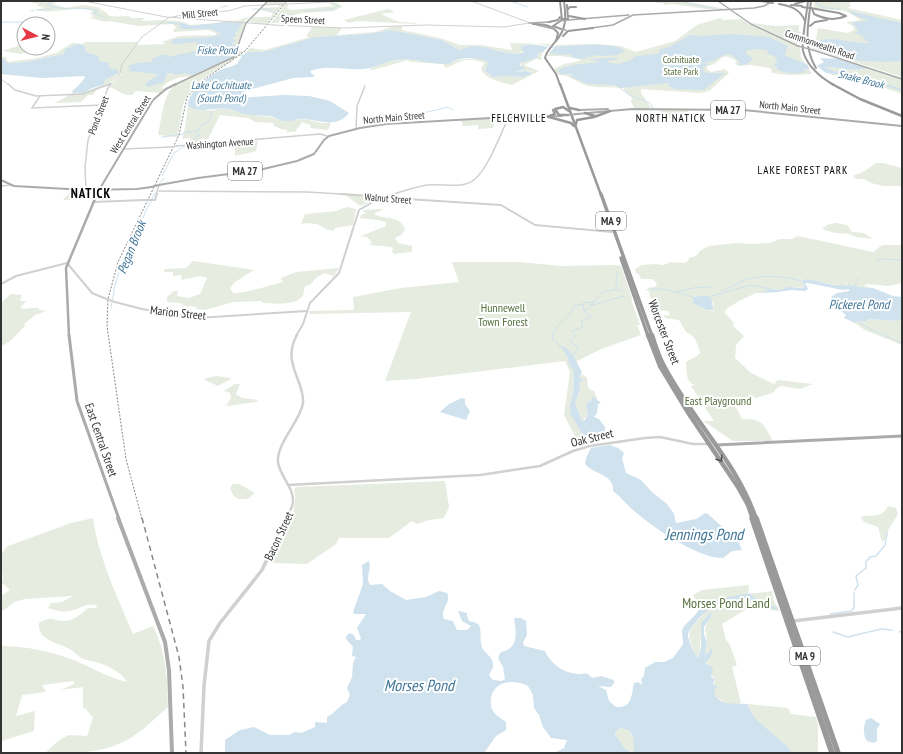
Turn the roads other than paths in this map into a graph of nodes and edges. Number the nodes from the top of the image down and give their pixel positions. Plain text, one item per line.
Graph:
1 (84, 1) edge
2 (268, 1) edge
3 (350, 1) edge
4 (471, 1) edge
5 (564, 1) edge
6 (718, 1) edge
7 (761, 1) edge
8 (765, 1) edge
9 (806, 1) edge
10 (769, 2) edge
11 (811, 2) edge
12 (776, 3) edge
13 (265, 5) junction
14 (576, 7) dead end
15 (732, 9) junction
16 (816, 9) junction
17 (568, 10) junction
18 (640, 14) junction
19 (626, 15) junction
20 (569, 16) junction
21 (616, 16) junction
22 (170, 17) junction
23 (605, 17) junction
24 (561, 19) junction
25 (585, 19) junction
26 (568, 20) junction
27 (247, 22) junction
28 (525, 22) junction
29 (549, 22) joint
30 (619, 22) junction
31 (529, 23) junction
32 (537, 23) junction
33 (523, 24) junction
34 (533, 24) junction
35 (806, 24) junction
36 (551, 28) junction
37 (593, 28) junction
38 (561, 29) junction
39 (808, 29) junction
40 (556, 42) junction
41 (551, 47) junction
42 (820, 75) junction
43 (1, 79) edge
44 (902, 79) edge
45 (826, 82) dead end
46 (111, 84) junction
47 (365, 86) dead end
48 (40, 96) junction
49 (566, 102) junction
50 (102, 105) junction
51 (875, 107) dead end
52 (569, 109) junction
53 (580, 110) junction
54 (609, 110) junction
55 (598, 111) junction
56 (585, 114) junction
57 (568, 115) junction
58 (902, 115) edge
59 (563, 116) junction
60 (572, 116) junction
61 (509, 117) junction
62 (547, 117) junction
63 (558, 120) junction
64 (562, 121) junction
65 (575, 125) junction
66 (902, 126) edge
67 (356, 129) junction
68 (328, 136) junction
69 (123, 149) junction
70 (1, 180) edge
71 (11, 185) junction
72 (159, 185) junction
73 (1, 186) edge
74 (86, 190) junction
75 (98, 190) junction
76 (159, 190) junction
77 (382, 198) junction
78 (388, 198) junction
79 (93, 202) junction
80 (612, 232) junction
81 (67, 262) junction
82 (1, 284) edge
83 (306, 311) junction
84 (653, 344) junction
85 (902, 436) edge
86 (710, 444) junction
87 (717, 444) junction
88 (288, 485) junction
89 (902, 608) edge
90 (790, 621) junction
91 (172, 753) edge
92 (201, 753) edge
93 (832, 753) edge
94 (838, 753) edge

1 - 22 street, Speen Street
2 - 13 main road, West Central Street
3 - 13 street, Mill Street, bridge
4 - 28 street
5 - 17 highway
5 - 24 highway
5 - 38 highway
5 - 40 highway
6 - 15 main road, Commonwealth Road
7 - 10 highway
8 - 10 highway
9 - 12 highway
9 - 35 highway
10 - 12 highway, bridge
11 - 16 highway
11 - 39 highway
12 - 15 main road
12 - 16 highway, bridge
12 - 35 highway
13 - 22 street, Mill Street
13 - 27 main road, West Central Street
14 - 17 highway
15 - 18 main road
15 - 19 main road
15 - 44 main road, Commonwealth Road, bridge
16 - 39 highway
17 - 20 highway
18 - 21 main road
18 - 30 main road
19 - 21 main road
19 - 23 main road
20 - 25 highway
20 - 26 highway
21 - 23 main road
21 - 30 main road
22 - 27 street, Speen Street
22 - 46 street, Pond Street
23 - 25 main road
23 - 30 main road
24 - 26 highway, bridge
24 - 29 highway
24 - 36 highway
25 - 26 main road
27 - 33 street, Speen Street, bridge
27 - 69 main road, West Central Street
28 - 31 street
28 - 32 main road
29 - 32 main road, Speen Street
30 - 37 main road
31 - 32 main road, Speen Street
31 - 33 street, Speen Street
31 - 34 street
32 - 34 main road
33 - 34 street, Speen Street
34 - 36 highway
35 - 42 highway
36 - 38 main road, bridge
36 - 40 highway
37 - 38 main road, bridge
37 - 40 highway
39 - 58 highway
40 - 41 highway
41 - 49 highway, Worcester Street / MA 9
41 - 52 highway, Worcester Street / MA 9
42 - 45 highway
42 - 58 highway
43 - 48 street
46 - 48 street
46 - 50 street, Pond Street
47 - 67 street
48 - 50 street
49 - 52 highway, Worcester Street / MA 9
49 - 62 highway
50 - 74 street, Pond Street
51 - 58 highway
52 - 53 highway
52 - 57 highway
52 - 60 highway, Worcester Street / MA 9
53 - 55 main road, North Main Street
53 - 60 highway
54 - 55 main road, North Main Street / MA 27
54 - 65 highway
54 - 66 main road, North Main Street / MA 27
55 - 56 main road, North Main Street / MA 27
56 - 57 main road, North Main Street / MA 27, bridge
56 - 60 highway
57 - 59 main road, North Main Street / MA 27
59 - 62 main road, North Main Street / MA 27
59 - 63 highway
60 - 64 highway
60 - 65 highway, Worcester Street / MA 9
61 - 62 main road, North Main Street / MA 27
61 - 67 main road, North Main Street / MA 27
61 - 78 street, Bacon Street
62 - 63 highway
63 - 64 highway
64 - 65 highway
65 - 80 highway, Worcester Street / MA 9
65 - 84 highway, Worcester Street / MA 9
67 - 68 main road, North Main Street / MA 27
68 - 69 street, Washington Avenue, bridge
68 - 72 main road, MA 27
69 - 75 main road, West Central Street
70 - 71 main road, MA 27
71 - 73 street
71 - 74 main road, MA 27
72 - 75 main road, MA 27, bridge
72 - 76 street
74 - 75 main road, MA 27
75 - 79 main road, East Central Street
76 - 77 street, Walnut Street
76 - 79 street, bridge
77 - 78 street, Bacon Street
77 - 83 street, Bacon Street
78 - 80 street, Walnut Street
79 - 81 main road, East Central Street
80 - 84 highway, Worcester Street / MA 9
81 - 82 street
81 - 83 street, Marion Street, bridge
81 - 91 main road, East Central Street
83 - 88 street, Bacon Street
84 - 86 highway, Worcester Street / MA 9
84 - 87 highway, Worcester Street / MA 9
85 - 87 main road, Oak Street
86 - 87 main road, Oak Street
86 - 88 street, Oak Street
86 -> 90 highway, Worcester Street / MA 9
87 - 90 highway, Worcester Street / MA 9
88 - 92 street, Bacon Street
89 - 90 street
90 - 93 highway, Worcester Street / MA 9
90 - 94 highway, Worcester Street / MA 9

